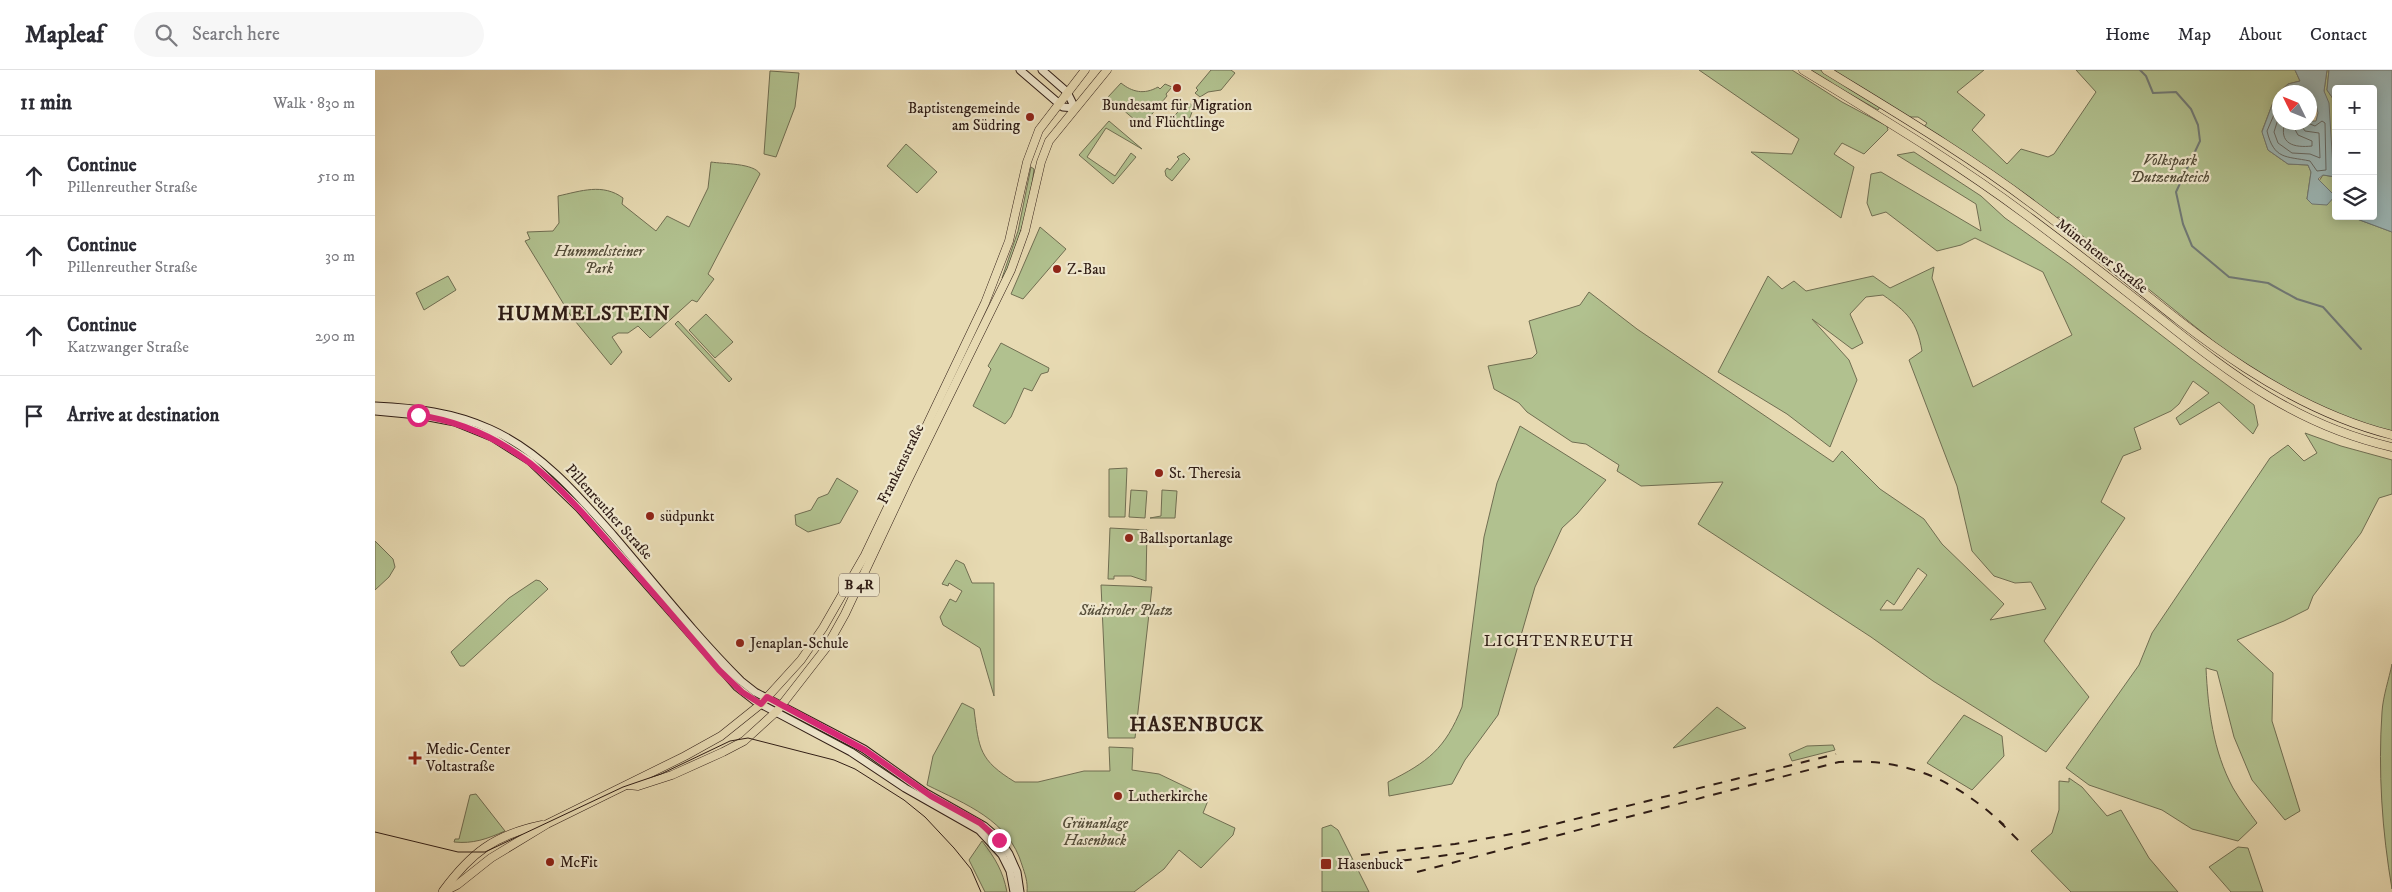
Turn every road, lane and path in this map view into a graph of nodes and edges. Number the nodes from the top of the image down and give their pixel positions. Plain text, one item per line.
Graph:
1 (1020, 70) edge
2 (1042, 70) edge
3 (1085, 70) edge
4 (1107, 70) edge
5 (1803, 70) edge
6 (1826, 70) edge
7 (1067, 92) junction
8 (1058, 103) junction
9 (1075, 108) junction
10 (1026, 166) junction
11 (1040, 168) junction
12 (2297, 399) junction
13 (375, 406) edge
14 (2289, 409) junction
15 (375, 411) edge
16 (2392, 435) edge
17 (2392, 447) edge
18 (767, 697) junction
19 (761, 704) junction
20 (779, 708) junction
21 (628, 785) junction
22 (547, 824) junction
23 (442, 892) edge
24 (1014, 892) edge
25 (1020, 892) edge

1 - 8 main road
2 - 7 main road
3 - 7 main road, Frankenstraße / B 4R
4 - 9 main road, Frankenstraße / B 4R
5 - 14 main road, Münchener Straße
6 - 12 main road, Münchener Straße
7 - 8 main road, Frankenstraße / B 4R
7 - 9 main road
8 - 9 main road
8 - 10 main road, Frankenstraße / B 4R
9 - 11 main road, Frankenstraße / B 4R
10 - 11 main road
10 - 18 main road, Frankenstraße / B 4R
11 - 20 main road, Frankenstraße / B 4R
12 - 14 main road
12 - 16 main road, Münchener Straße
13 - 18 main road, Pillenreuther Straße
14 - 17 main road, Münchener Straße
15 - 19 main road, Pillenreuther Straße
18 - 19 main road, Frankenstraße / B 4R
18 - 20 main road, Pillenreuther Straße
19 - 20 main road, Pillenreuther Straße
19 - 21 main road, Frankenstraße / B 4R
20 - 21 main road, Frankenstraße / B 4R
20 - 24 main road
20 - 25 main road
21 - 22 main road, Frankenstraße / B 4R
22 - 23 main road, Frankenstraße / B 4R
22 - 23 main road, Frankenstraße / B 4R

